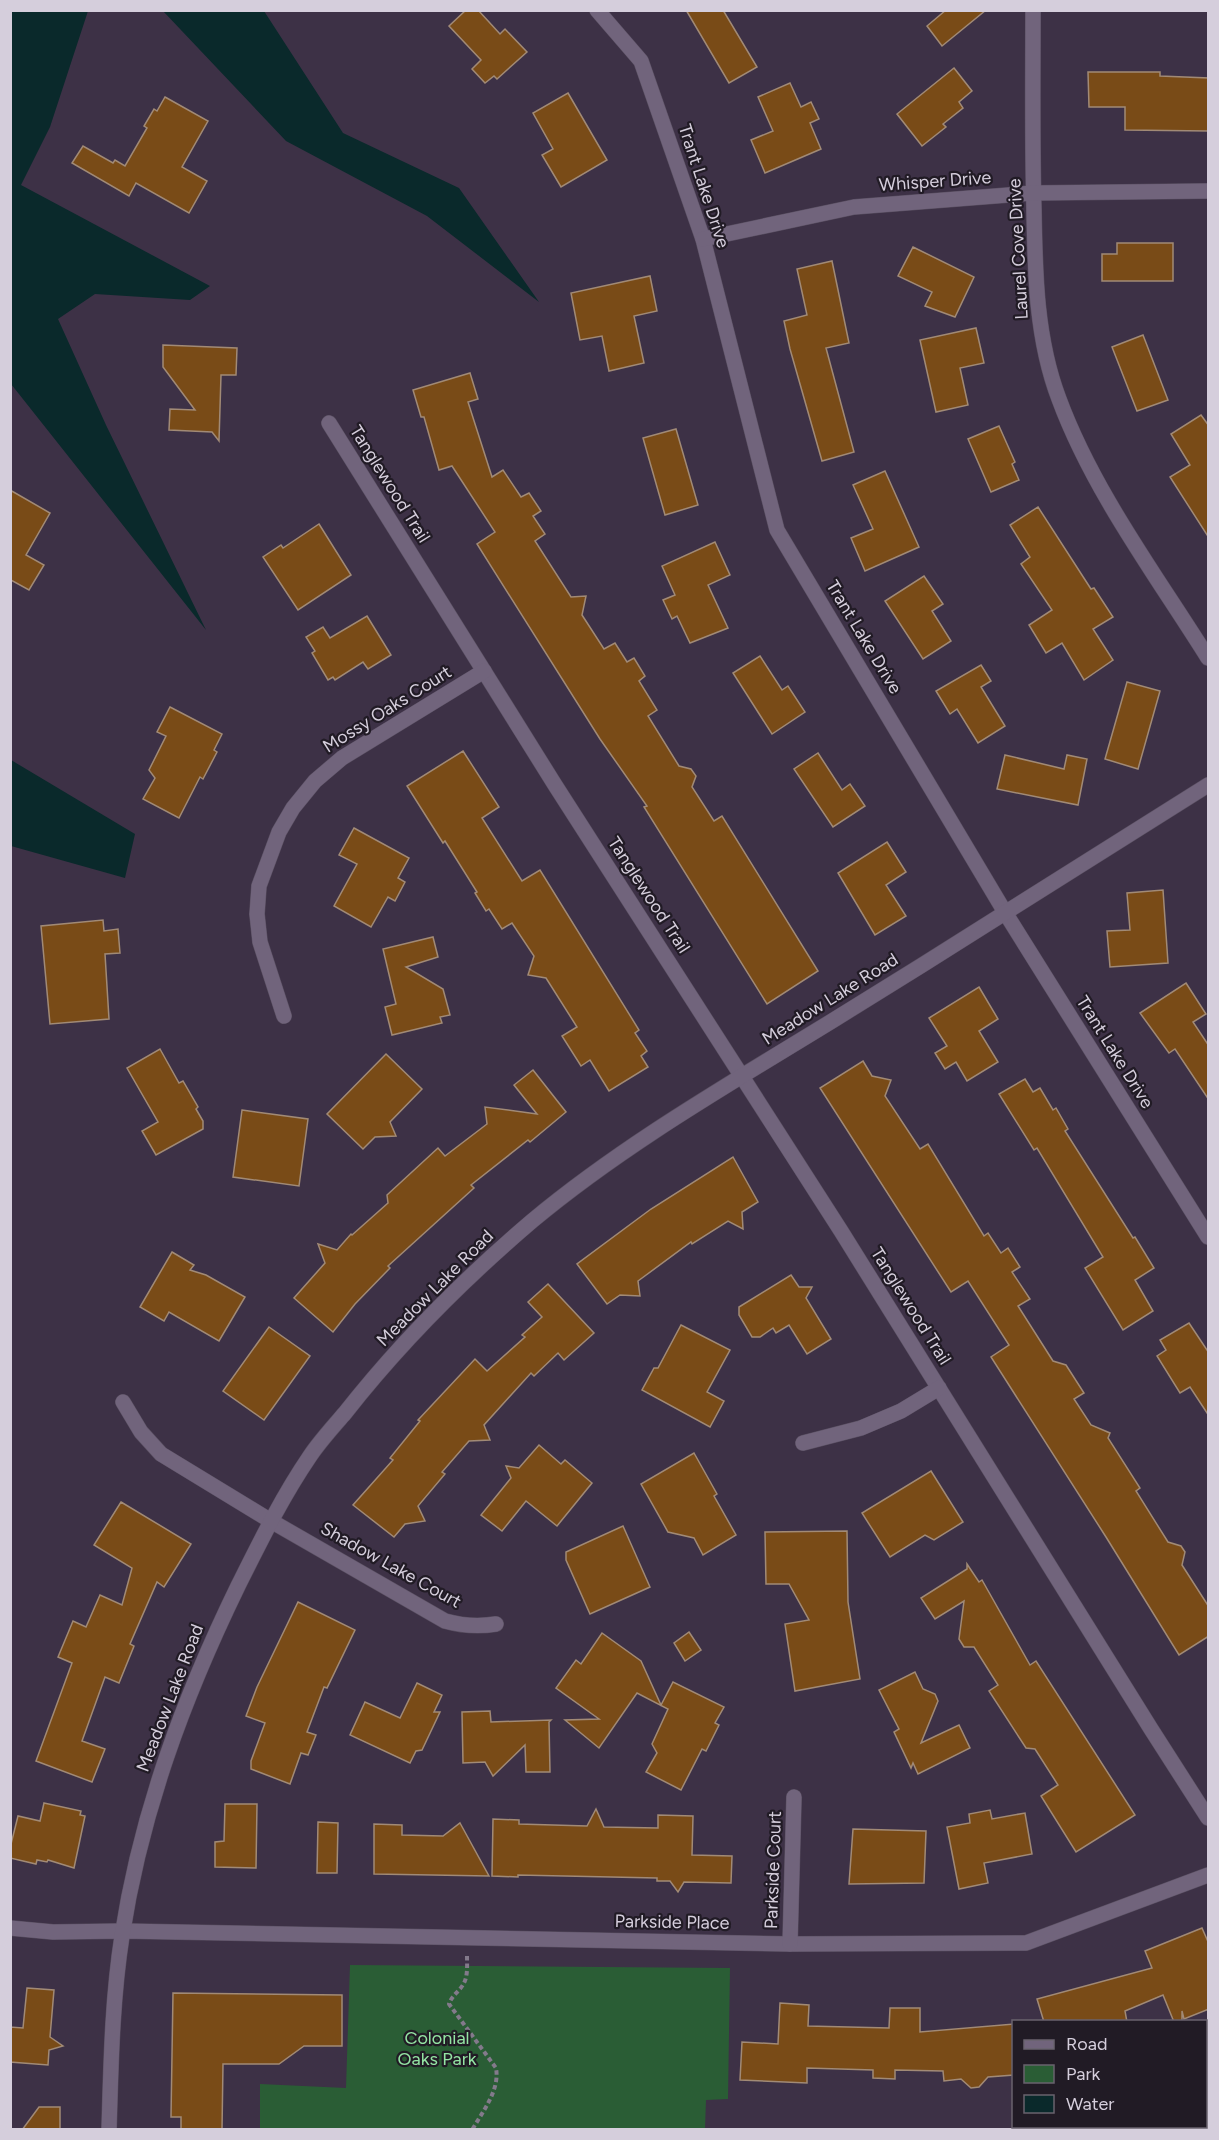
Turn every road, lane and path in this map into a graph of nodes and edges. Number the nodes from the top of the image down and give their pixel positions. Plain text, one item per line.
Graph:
1 (597, 10) edge
2 (1033, 10) edge
3 (1209, 191) edge
4 (1034, 193) junction
5 (703, 239) junction
6 (329, 423) dead end
7 (1209, 658) edge
8 (484, 671) junction
9 (1209, 785) edge
10 (1006, 914) junction
11 (284, 1016) dead end
12 (742, 1076) junction
13 (1209, 1237) edge
14 (939, 1388) junction
15 (123, 1402) dead end
16 (803, 1443) dead end
17 (271, 1521) junction
18 (496, 1624) dead end
19 (794, 1797) dead end
20 (1209, 1818) edge
21 (1209, 1875) edge
22 (10, 1928) edge
23 (123, 1931) junction
24 (467, 1938) junction
25 (790, 1944) junction
26 (109, 2130) edge
27 (472, 2130) edge

1 - 5 street, Trant Lake Drive
2 - 4 street, Laurel Cove Drive
3 - 4 street, Whisper Drive
4 - 5 street, Whisper Drive
4 - 7 street, Laurel Cove Drive
5 - 10 street, Trant Lake Drive
6 - 8 street, Tanglewood Trail
8 - 11 street, Mossy Oaks Court
8 - 12 street, Tanglewood Trail
9 - 10 street, Meadow Lake Road
10 - 12 street, Meadow Lake Road
10 - 13 street, Trant Lake Drive
12 - 14 street, Tanglewood Trail
12 - 17 street, Meadow Lake Road
14 - 16 street, Tanglewood Trail
14 - 20 street, Tanglewood Trail
15 - 17 street, Shadow Lake Court
17 - 18 street, Shadow Lake Court
17 - 23 street, Meadow Lake Road
19 - 25 street, Parkside Court
21 - 25 street, Parkside Place
22 - 23 street, Parkside Place
23 - 24 street, Parkside Place
23 - 26 street, Meadow Lake Road
24 - 25 street, Parkside Place
24 - 27 path

